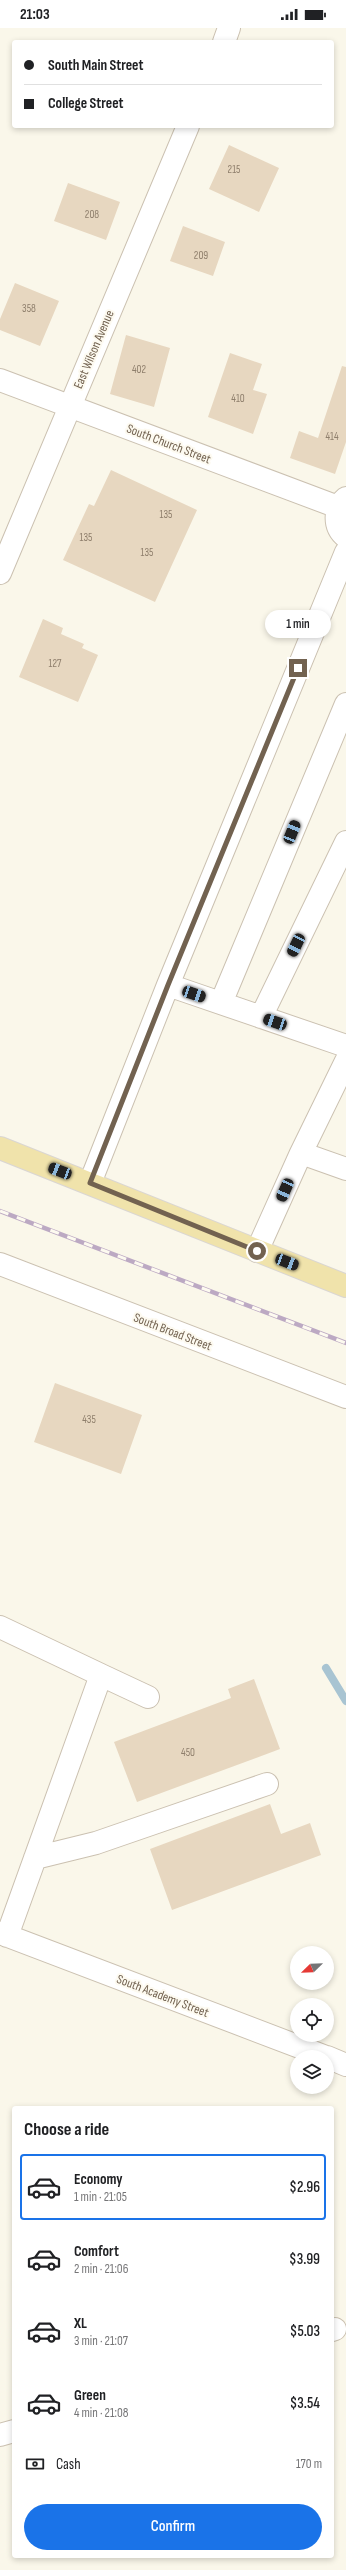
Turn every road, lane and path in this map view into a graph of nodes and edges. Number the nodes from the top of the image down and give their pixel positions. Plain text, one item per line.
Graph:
1 (230, 28) edge
2 (225, 40) edge
3 (187, 128) edge
4 (0, 380) edge
5 (69, 406) junction
6 (342, 502) edge
7 (346, 537) edge
8 (346, 552) edge
9 (2, 563) edge
10 (346, 704) edge
11 (346, 842) edge
12 (168, 985) junction
13 (221, 1003) junction
14 (261, 1017) junction
15 (346, 1046) edge
16 (346, 1061) edge
17 (0, 1148) edge
18 (302, 1153) junction
19 (346, 1169) edge
20 (90, 1183) junction
21 (257, 1251) junction
22 (0, 1264) edge
23 (346, 1286) edge
24 (346, 1397) edge
25 (0, 1627) edge
26 (101, 1676) junction
27 (148, 1697) dead end
28 (267, 1784) dead end
29 (35, 1858) junction
30 (3, 1935) edge
31 (308, 2050) edge
32 (334, 2060) edge
33 (346, 2064) edge
34 (12, 2432) edge
35 (0, 2435) edge

1 - 2 street
3 - 5 street, East Wilson Avenue
4 - 5 street, South Church Street
5 - 6 street, South Church Street
5 - 9 street, East Wilson Avenue
6 - 7 street
8 - 12 street
10 - 13 street
11 - 14 street
12 - 13 street
12 - 20 street
13 - 14 street
14 - 15 street
16 - 18 street
17 - 20 main road
18 - 19 street
18 - 21 street
20 - 21 main road
21 - 23 main road
22 - 24 street, South Broad Street
25 - 26 street
26 - 27 street
26 - 29 street
28 - 29 street
29 - 30 street
30 - 31 street, South Academy Street
32 - 33 street, South Academy Street
34 - 35 street

